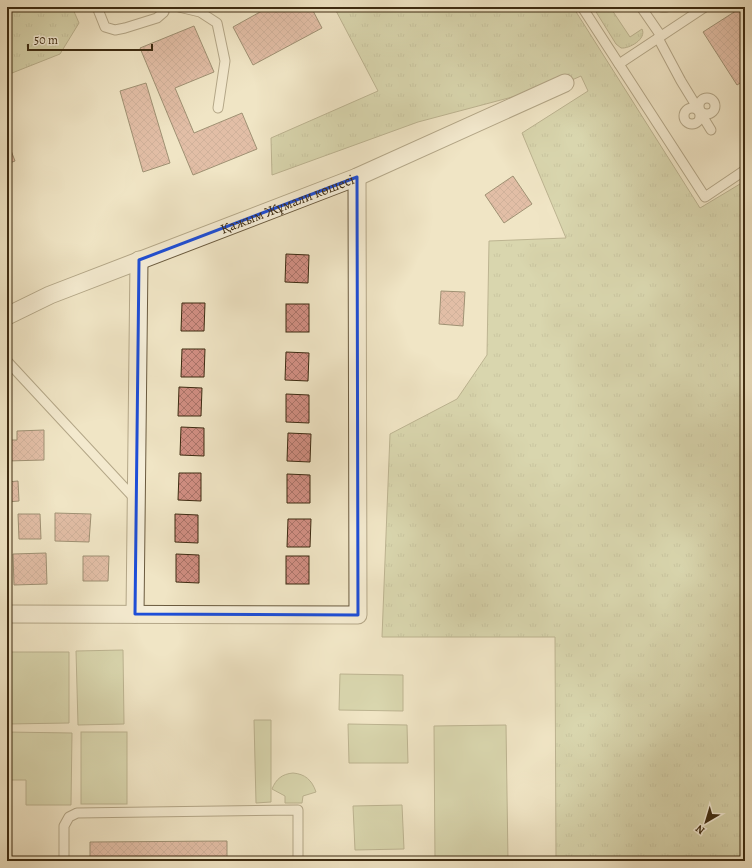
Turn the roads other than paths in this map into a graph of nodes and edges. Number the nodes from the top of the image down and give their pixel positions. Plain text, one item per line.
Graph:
1 (97, 7) edge
2 (163, 7) edge
3 (179, 7) edge
4 (582, 7) edge
5 (641, 7) edge
6 (662, 7) edge
7 (666, 7) edge
8 (705, 7) edge
9 (659, 37) junction
10 (619, 64) junction
11 (564, 83) dead end
12 (218, 108) dead end
13 (711, 130) dead end
14 (745, 170) edge
15 (357, 177) junction
16 (139, 260) junction
17 (7, 316) edge
18 (7, 361) edge
19 (136, 500) junction
20 (7, 614) edge
21 (135, 614) junction
22 (64, 861) edge
23 (298, 861) edge

1 - 2 lane
3 - 12 lane
4 - 10 lane
5 - 9 lane
6 - 7 lane
8 - 9 lane
9 - 10 lane
9 - 13 lane
10 - 14 lane
11 - 15 street, Қажым Жұмали көшесі
15 - 16 street, Қажым Жұмали көшесі
15 - 21 street
16 - 17 street, Қажым Жұмали көшесі
16 - 19 street
18 - 19 lane
19 - 21 street
20 - 21 street
22 - 23 lane

